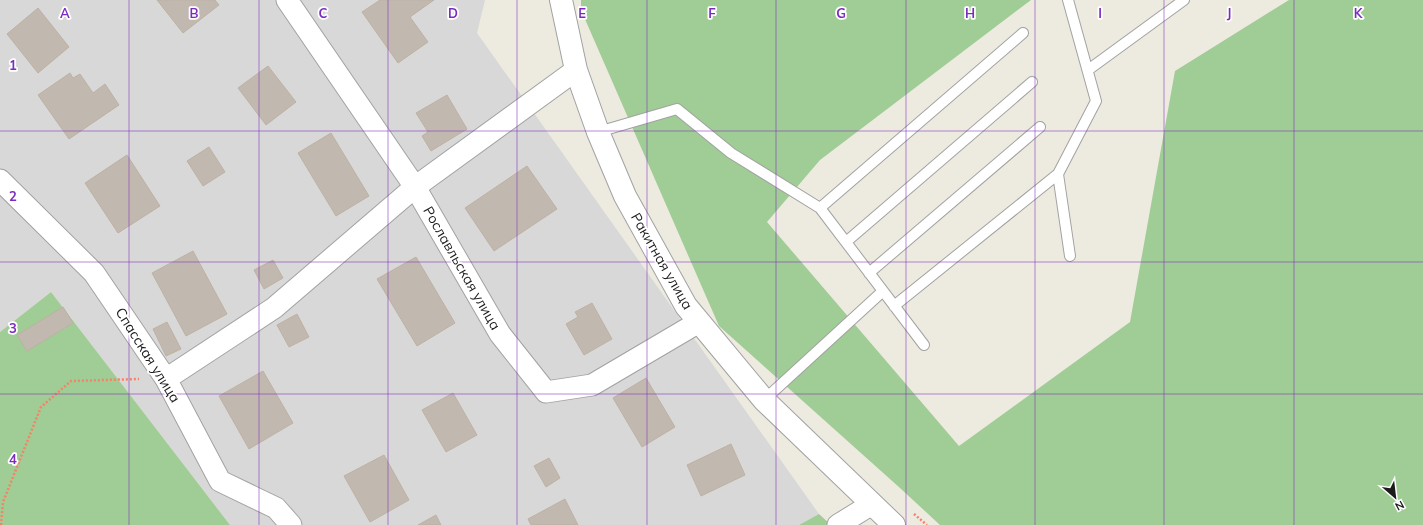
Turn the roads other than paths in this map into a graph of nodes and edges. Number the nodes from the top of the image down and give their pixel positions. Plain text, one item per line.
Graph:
1 (287, 0) edge
2 (560, 0) edge
3 (1184, 0) edge
4 (1071, 1) edge
5 (1023, 33) dead end
6 (576, 70) junction
7 (1088, 70) junction
8 (1032, 82) dead end
9 (1040, 127) dead end
10 (598, 132) junction
11 (1058, 174) junction
12 (0, 180) edge
13 (415, 187) junction
14 (820, 208) junction
15 (846, 242) junction
16 (1070, 256) dead end
17 (869, 273) junction
18 (883, 291) junction
19 (894, 306) junction
20 (700, 322) junction
21 (924, 345) dead end
22 (166, 379) junction
23 (764, 400) junction
24 (872, 504) junction
25 (291, 525) edge
26 (838, 525) edge
27 (894, 525) edge

1 - 13 street, Рославльская улица
2 - 6 street, Ракитная улица
3 - 7 lane
4 - 7 lane
5 - 14 lane
6 - 10 street, Ракитная улица
6 - 13 street
7 - 11 lane
8 - 15 lane
9 - 17 lane
10 - 14 lane
10 - 20 street, Ракитная улица
11 - 16 lane
11 - 19 lane
12 - 22 street, Спасская улица
13 - 20 street, Рославльская улица
13 - 22 street
14 - 15 lane
15 - 17 lane
17 - 18 lane
18 - 19 lane
18 - 23 lane
19 - 21 lane
20 - 23 street, Ракитная улица
22 - 25 street, Спасская улица
23 - 24 street, Ракитная улица
24 - 26 street
24 - 27 street, Ракитная улица

